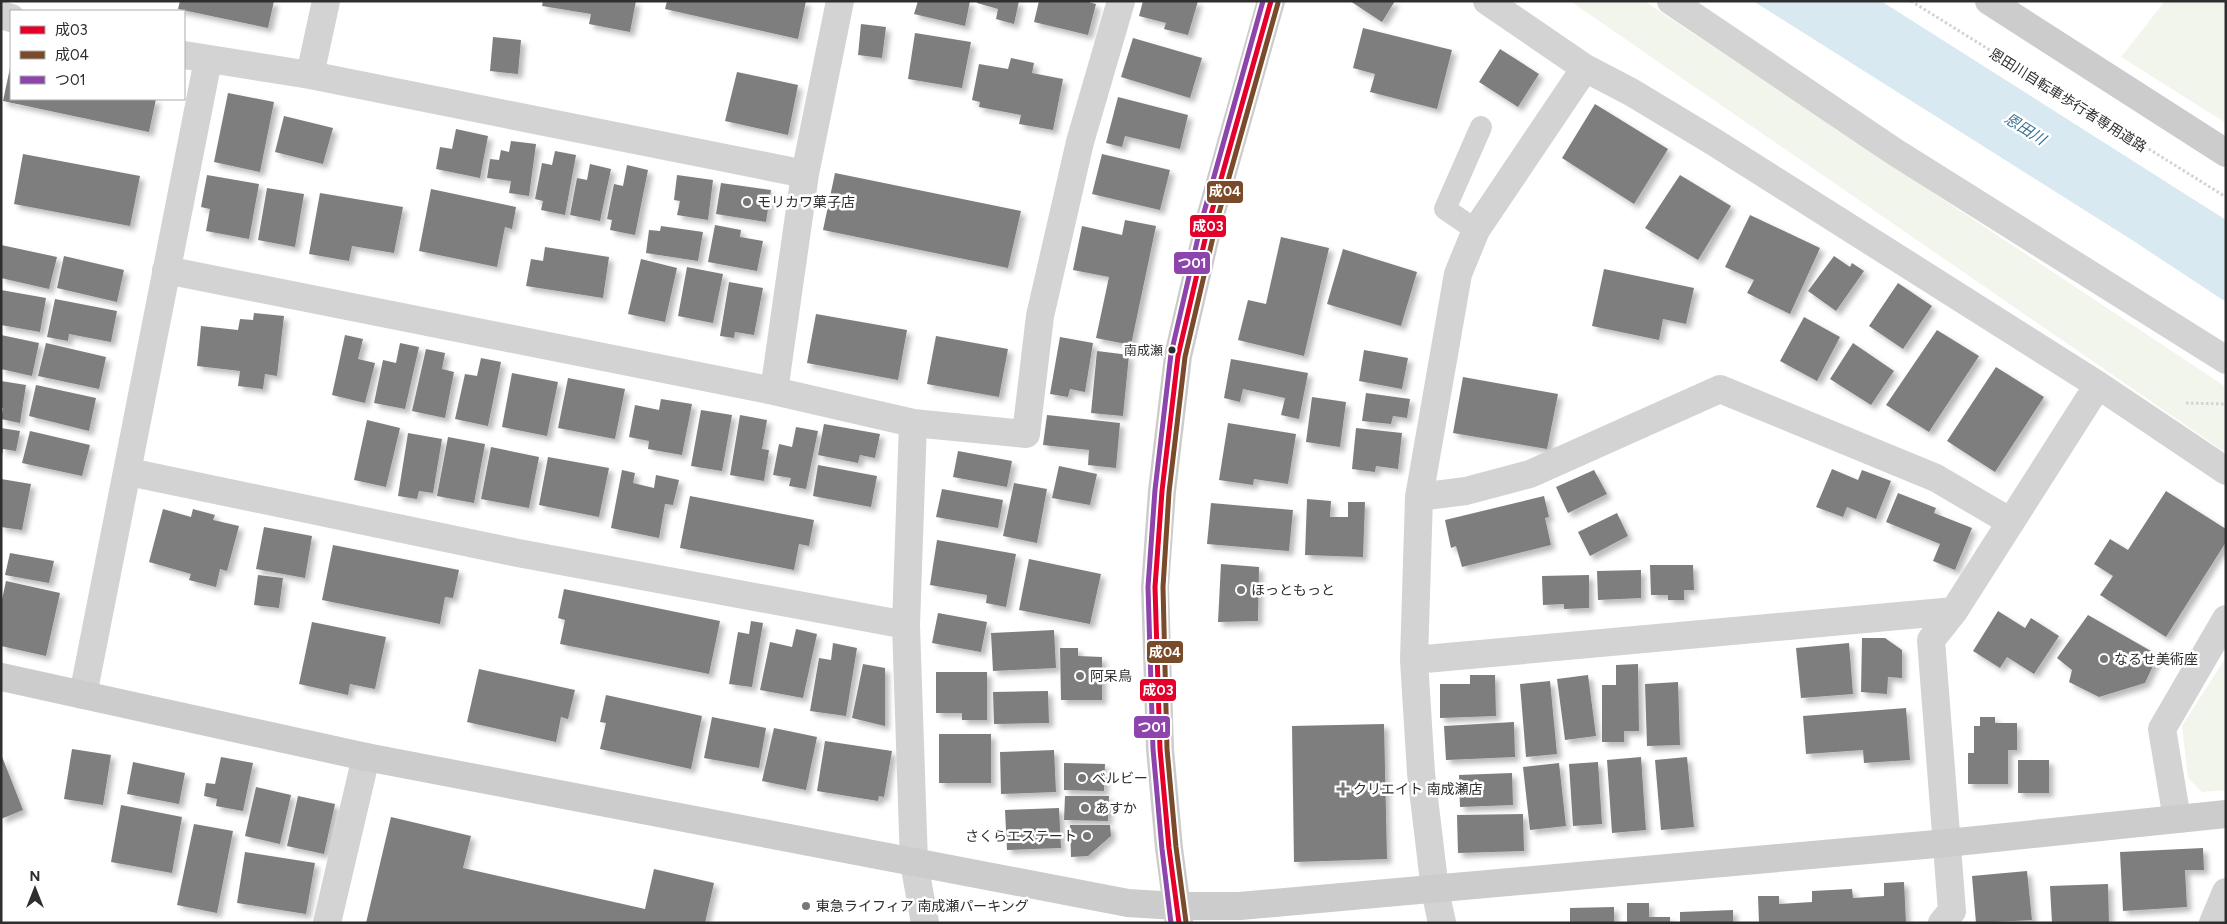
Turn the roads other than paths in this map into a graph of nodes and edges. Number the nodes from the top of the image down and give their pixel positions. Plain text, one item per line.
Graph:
1 (326, 1) edge
2 (840, 1) edge
3 (1121, 1) edge
4 (1271, 1) edge
5 (1486, 1) edge
6 (1671, 1) edge
7 (1989, 1) edge
8 (196, 58) edge
9 (1585, 68) junction
10 (310, 75) junction
11 (1481, 127) dead end
12 (2226, 153) edge
13 (805, 174) junction
14 (1476, 230) junction
15 (166, 270) junction
16 (2226, 360) edge
17 (2098, 385) junction
18 (774, 391) junction
19 (914, 423) junction
20 (2226, 471) edge
21 (129, 472) junction
22 (1419, 497) junction
23 (2011, 522) junction
24 (1954, 611) junction
25 (2226, 619) edge
26 (906, 626) junction
27 (1414, 660) junction
28 (1, 677) edge
29 (83, 695) junction
30 (366, 757) junction
31 (2226, 814) edge
32 (2177, 819) junction
33 (1947, 843) junction
34 (914, 863) junction
35 (1435, 890) junction
36 (2226, 892) edge
37 (1178, 914) edge
38 (327, 923) edge
39 (925, 923) edge
40 (1442, 923) edge
41 (1942, 923) edge
42 (2214, 923) edge

1 - 10 street
2 - 13 street
3 - 19 street
4 - 37 street
5 - 9 street
6 - 16 street
7 - 12 street
8 - 10 street
8 - 15 street
9 - 14 street
9 - 17 street
10 - 13 street
11 - 14 lane
13 - 18 street
14 - 22 street
15 - 18 street
15 - 21 street
17 - 20 street
17 - 23 street
18 - 19 street
19 - 26 street
21 - 26 street
21 - 29 street
22 - 23 street
22 - 27 street
23 - 24 street
24 - 27 street
24 - 33 street
25 - 32 street
26 - 34 street
27 - 35 street
28 - 29 street
29 - 30 street
30 - 34 street
30 - 38 street
31 - 32 street
32 - 33 street
33 - 35 street
33 - 41 street
34 - 37 street
34 - 39 street
35 - 37 street
35 - 40 street
36 - 42 street

